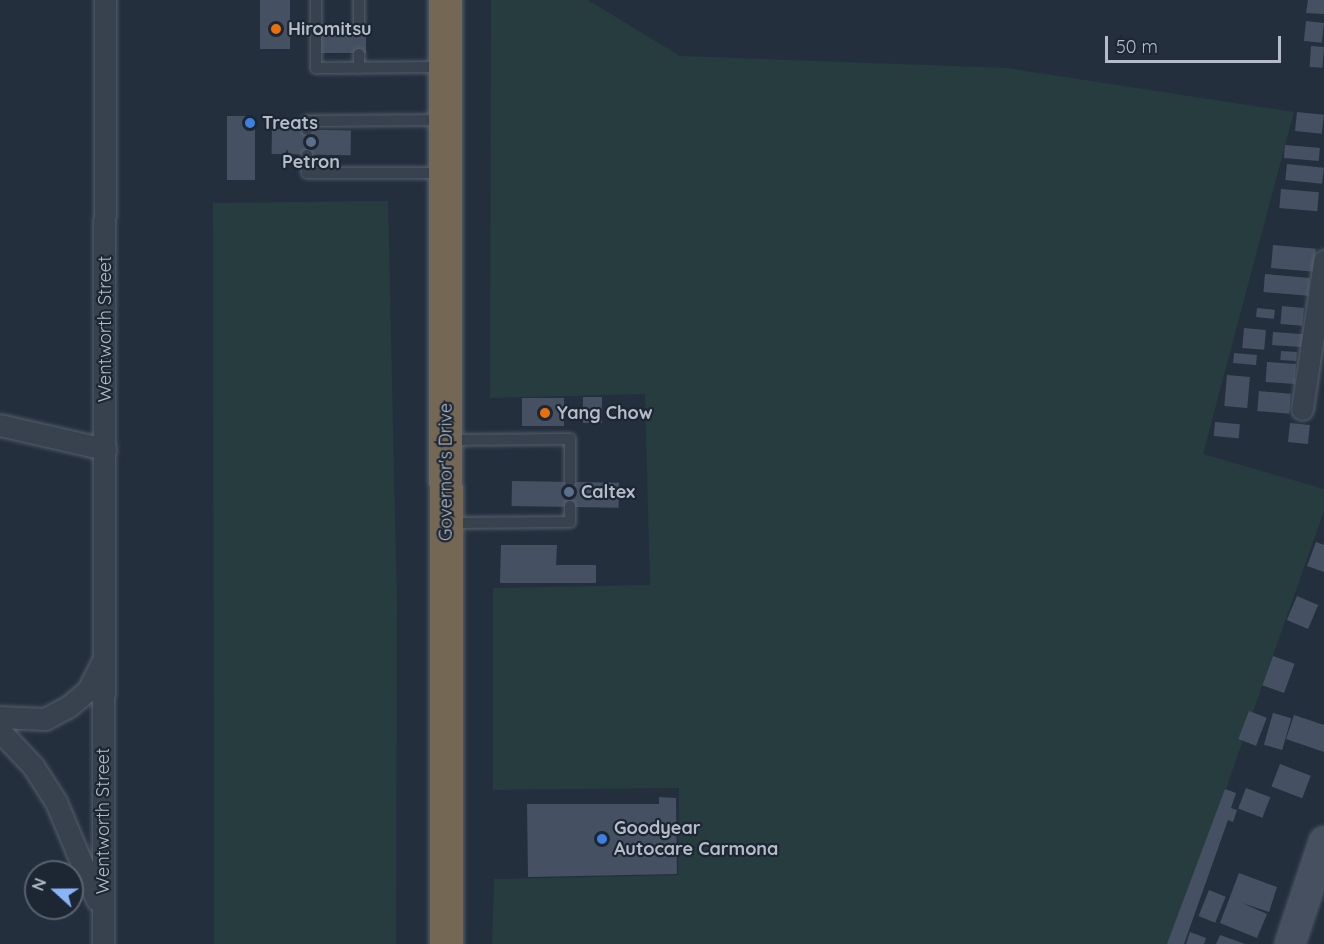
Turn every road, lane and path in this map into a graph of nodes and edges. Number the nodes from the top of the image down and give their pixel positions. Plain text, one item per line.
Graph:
1 (105, 0) edge
2 (316, 0) edge
3 (359, 0) edge
4 (446, 0) edge
5 (359, 28) dead end
6 (359, 54) dead end
7 (446, 67) junction
8 (359, 68) junction
9 (445, 120) junction
10 (307, 130) dead end
11 (307, 155) dead end
12 (446, 172) junction
13 (1324, 261) edge
14 (1302, 409) dead end
15 (0, 425) edge
16 (446, 440) junction
17 (105, 449) junction
18 (570, 482) dead end
19 (570, 506) dead end
20 (446, 523) junction
21 (103, 659) junction
22 (0, 717) edge
23 (0, 731) edge
24 (1324, 842) edge
25 (102, 911) junction
26 (103, 944) edge
27 (446, 944) edge
28 (1290, 944) edge

1 - 17 street, Wentworth Street
2 - 8 lane
3 - 5 lane
4 - 7 highway, Governor's Drive
6 - 8 lane
7 - 8 lane
7 - 9 highway, Governor's Drive
9 - 10 lane
9 - 12 highway, Governor's Drive
11 - 12 lane
12 - 16 highway, Governor's Drive
13 - 14 street
15 - 17 street
16 - 18 lane
16 - 20 highway, Governor's Drive
17 - 21 street, Wentworth Street
19 - 20 lane
20 - 27 highway, Governor's Drive
21 - 22 street, Wentworth Street
21 - 25 street, Wentworth Street
23 - 25 street
24 - 28 main road
25 - 26 street, Wentworth Street

